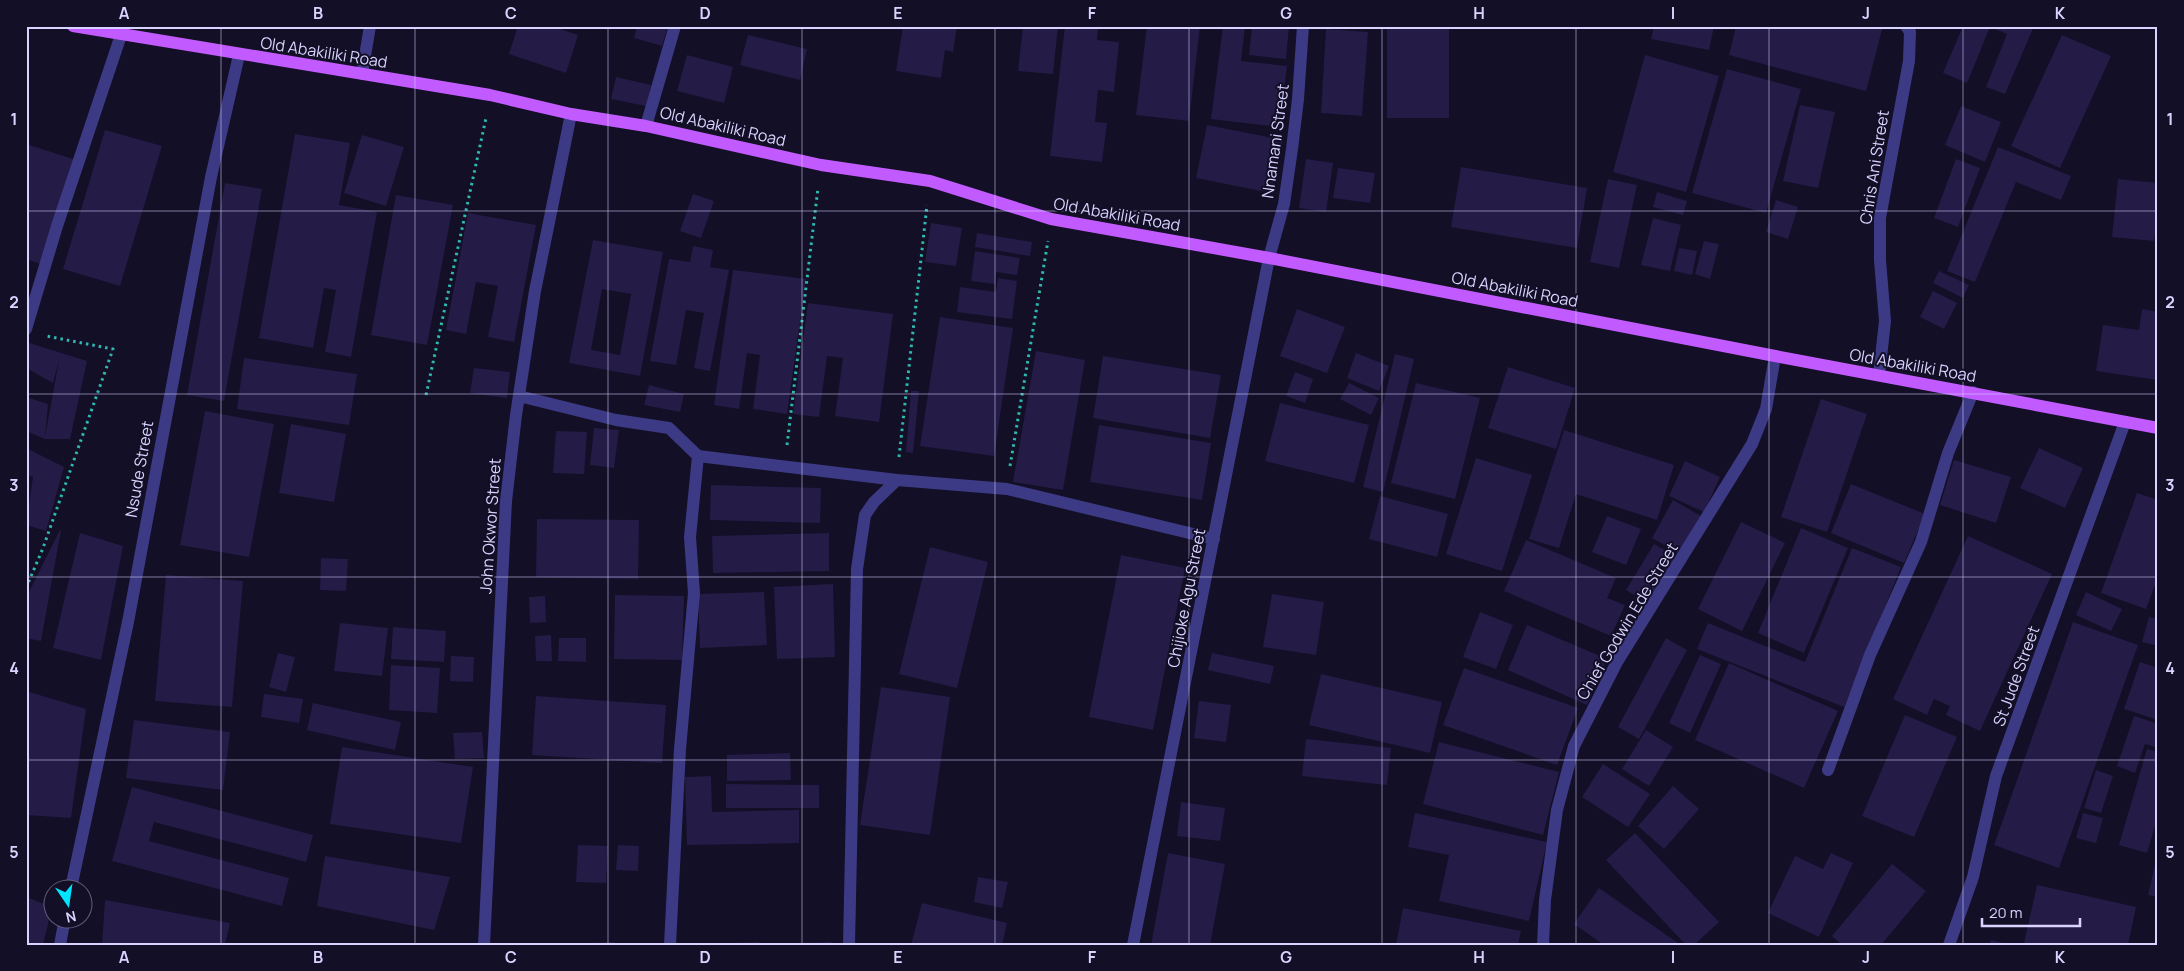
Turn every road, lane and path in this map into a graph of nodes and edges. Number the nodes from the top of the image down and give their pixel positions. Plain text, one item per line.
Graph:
1 (73, 26) edge
2 (370, 26) edge
3 (675, 26) edge
4 (1303, 26) edge
5 (1909, 28) edge
6 (122, 35) junction
7 (238, 55) junction
8 (362, 74) junction
9 (490, 95) junction
10 (571, 114) junction
11 (646, 126) junction
12 (821, 164) junction
13 (930, 181) junction
14 (1051, 219) junction
15 (1269, 258) junction
16 (26, 328) edge
17 (46, 336) dead end
18 (1775, 356) junction
19 (1879, 375) junction
20 (1973, 392) junction
21 (426, 395) dead end
22 (519, 396) junction
23 (2125, 422) junction
24 (2158, 428) edge
25 (698, 456) junction
26 (784, 465) junction
27 (897, 480) junction
28 (1007, 489) junction
29 (1214, 540) junction
30 (26, 588) edge
31 (1828, 770) dead end
32 (73, 878) edge
33 (63, 928) edge
34 (60, 945) edge
35 (484, 945) edge
36 (670, 945) edge
37 (849, 945) edge
38 (1133, 945) edge
39 (1543, 945) edge
40 (1950, 945) edge

1 - 6 main road, Old Abakiliki Road
2 - 8 street
3 - 11 street
4 - 15 street, Nnamani Street
5 - 19 street, Chris Ani Street
6 - 7 main road, Old Abakiliki Road
6 - 16 street
7 - 8 main road, Old Abakiliki Road
7 - 32 street, Nsude Street
8 - 9 main road, Old Abakiliki Road
9 - 10 main road, Old Abakiliki Road
9 - 21 path
10 - 11 main road, Old Abakiliki Road
10 - 22 street, John Okwor Street
11 - 12 main road, Old Abakiliki Road
12 - 13 main road, Old Abakiliki Road
12 - 26 path
13 - 14 main road, Old Abakiliki Road
13 - 27 path
14 - 15 main road, Old Abakiliki Road
14 - 28 path
15 - 18 main road, Old Abakiliki Road
15 - 29 street, Chijioke Agu Street
17 - 30 path
18 - 19 main road, Old Abakiliki Road
18 - 39 street, Chief Godwin Ede Street
19 - 20 main road, Old Abakiliki Road
20 - 23 main road, Old Abakiliki Road
20 - 31 street
22 - 25 street
22 - 35 street, John Okwor Street
23 - 24 main road, Old Abakiliki Road
23 - 40 street, St Jude Street
25 - 26 street
25 - 36 street
26 - 27 street
27 - 28 street
27 - 37 street
28 - 29 street
29 - 38 street, Chijioke Agu Street
33 - 34 street

